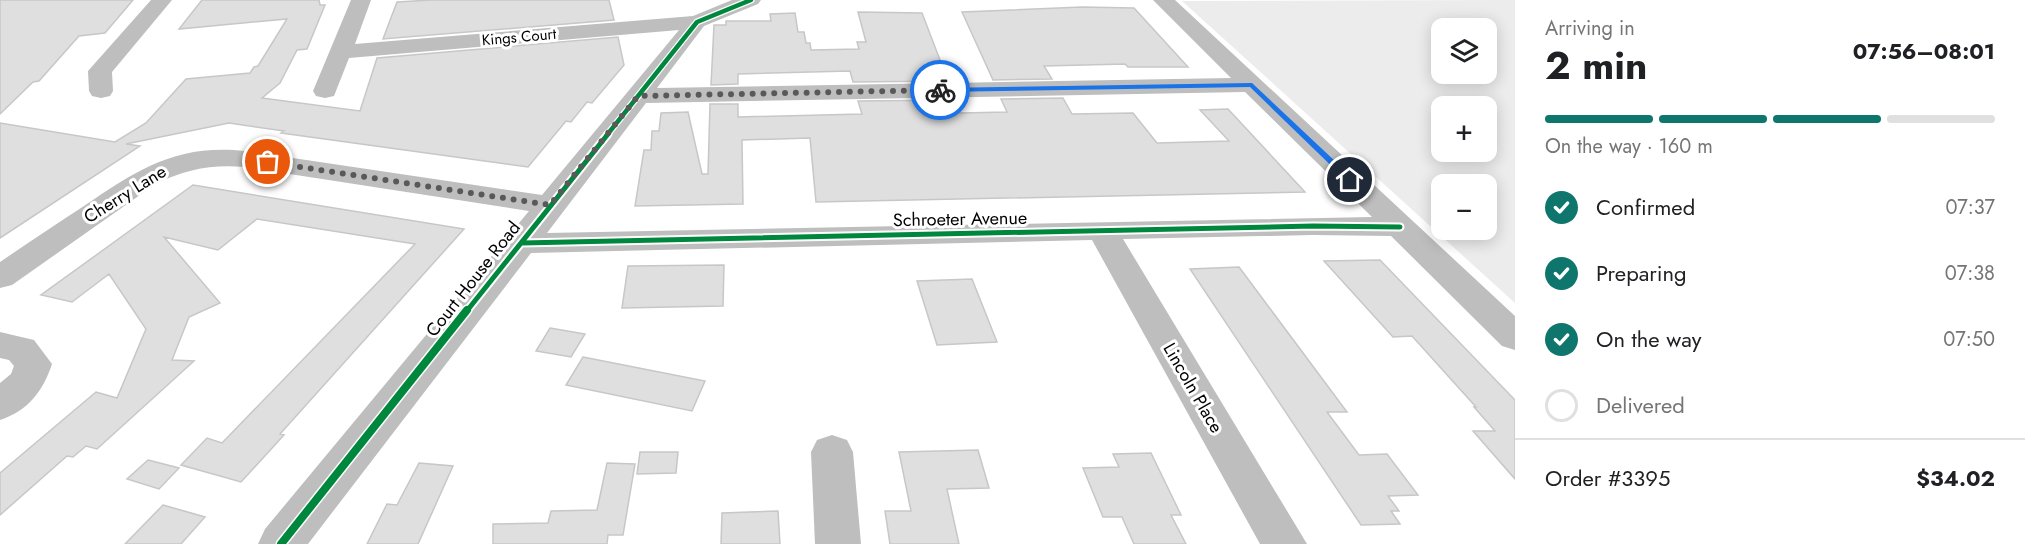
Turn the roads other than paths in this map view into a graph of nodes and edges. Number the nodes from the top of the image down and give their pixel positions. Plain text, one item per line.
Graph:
1 (162, 0) edge
2 (361, 0) edge
3 (751, 0) edge
4 (1163, 0) edge
5 (697, 22) junction
6 (340, 52) junction
7 (1252, 85) junction
8 (101, 91) dead end
9 (325, 91) dead end
10 (638, 96) junction
11 (550, 205) junction
12 (1400, 227) junction
13 (1103, 231) junction
14 (522, 243) junction
15 (0, 277) edge
16 (1515, 337) edge
17 (0, 345) edge
18 (0, 405) edge
19 (832, 452) dead end
20 (281, 544) edge
21 (838, 544) edge
22 (1284, 544) edge

1 - 8 street
2 - 6 street
3 - 5 street, Court House Road
4 - 7 street
5 - 6 street, Kings Court
5 - 10 street, Court House Road
6 - 9 street
7 - 10 street
7 - 12 street
10 - 11 street, Court House Road
11 - 14 street, Court House Road
11 - 15 street, Cherry Lane
12 - 13 street, Schroeter Avenue
12 - 16 street
13 - 14 street, Schroeter Avenue
13 - 22 street, Lincoln Place
14 - 20 street, Court House Road
17 - 18 street
19 - 21 street

